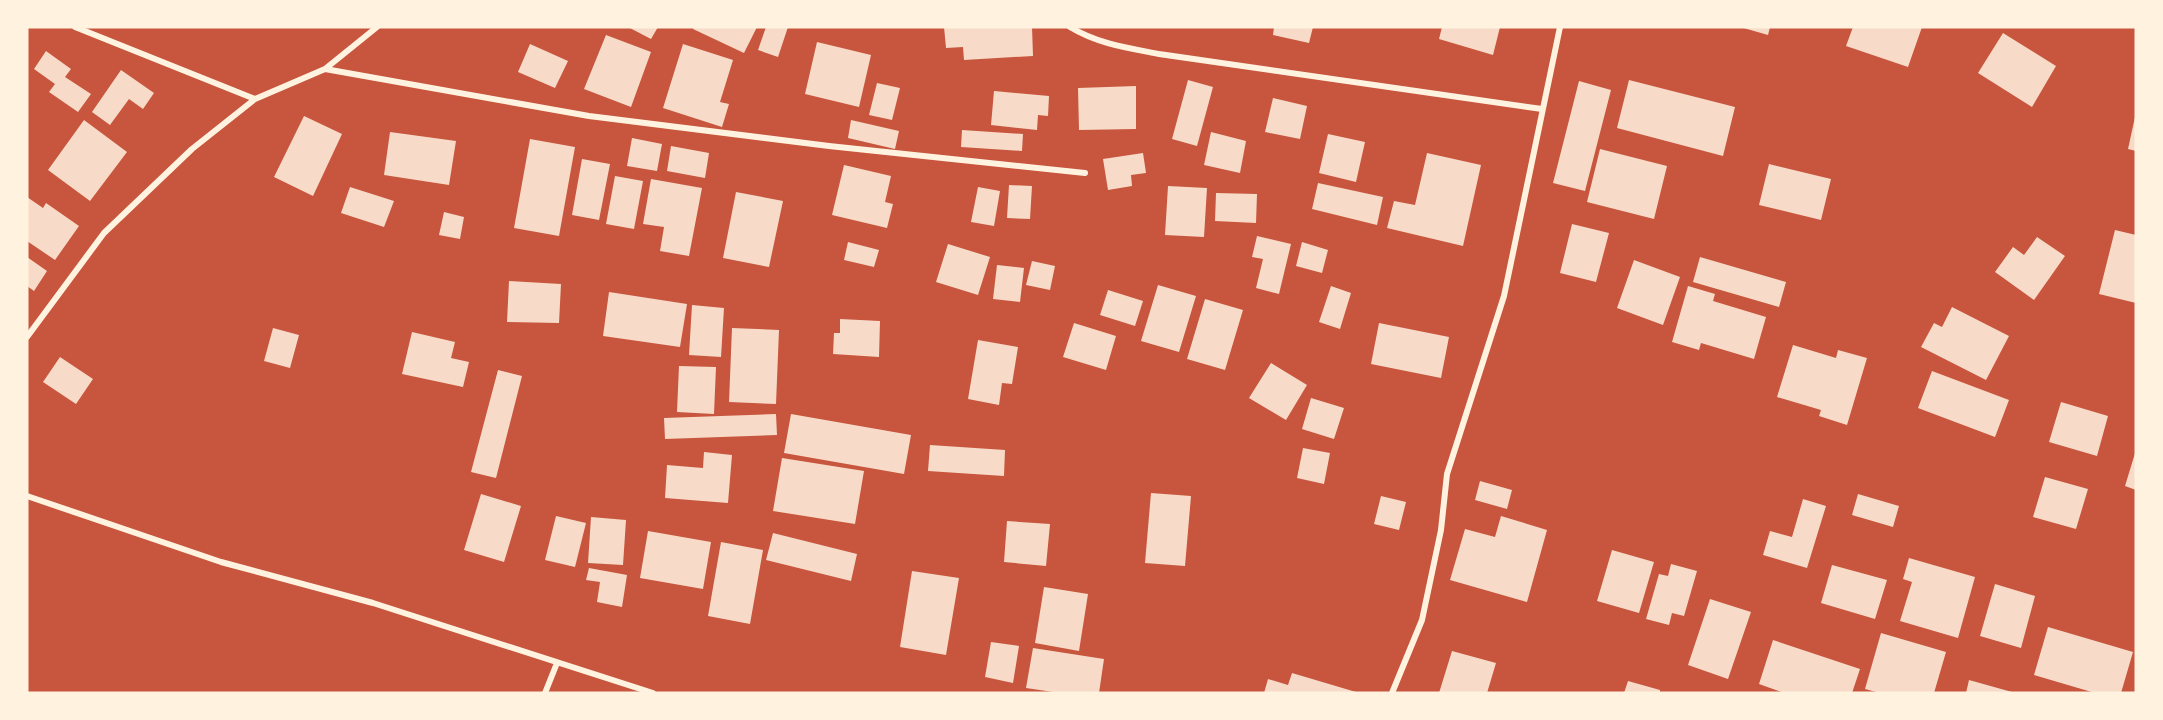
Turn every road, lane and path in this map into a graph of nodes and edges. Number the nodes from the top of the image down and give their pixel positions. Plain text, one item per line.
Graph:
1 (75, 27) edge
2 (376, 27) edge
3 (1070, 27) edge
4 (1560, 27) edge
5 (325, 69) junction
6 (255, 99) junction
7 (1542, 109) junction
8 (1085, 173) dead end
9 (27, 337) edge
10 (27, 496) edge
11 (557, 663) junction
12 (545, 693) edge
13 (653, 693) edge
14 (1392, 693) edge

1 - 6 street
2 - 5 street
3 - 7 street
4 - 7 street
5 - 6 street
5 - 8 street
6 - 9 street
7 - 14 street
10 - 11 street
11 - 12 street
11 - 13 street

